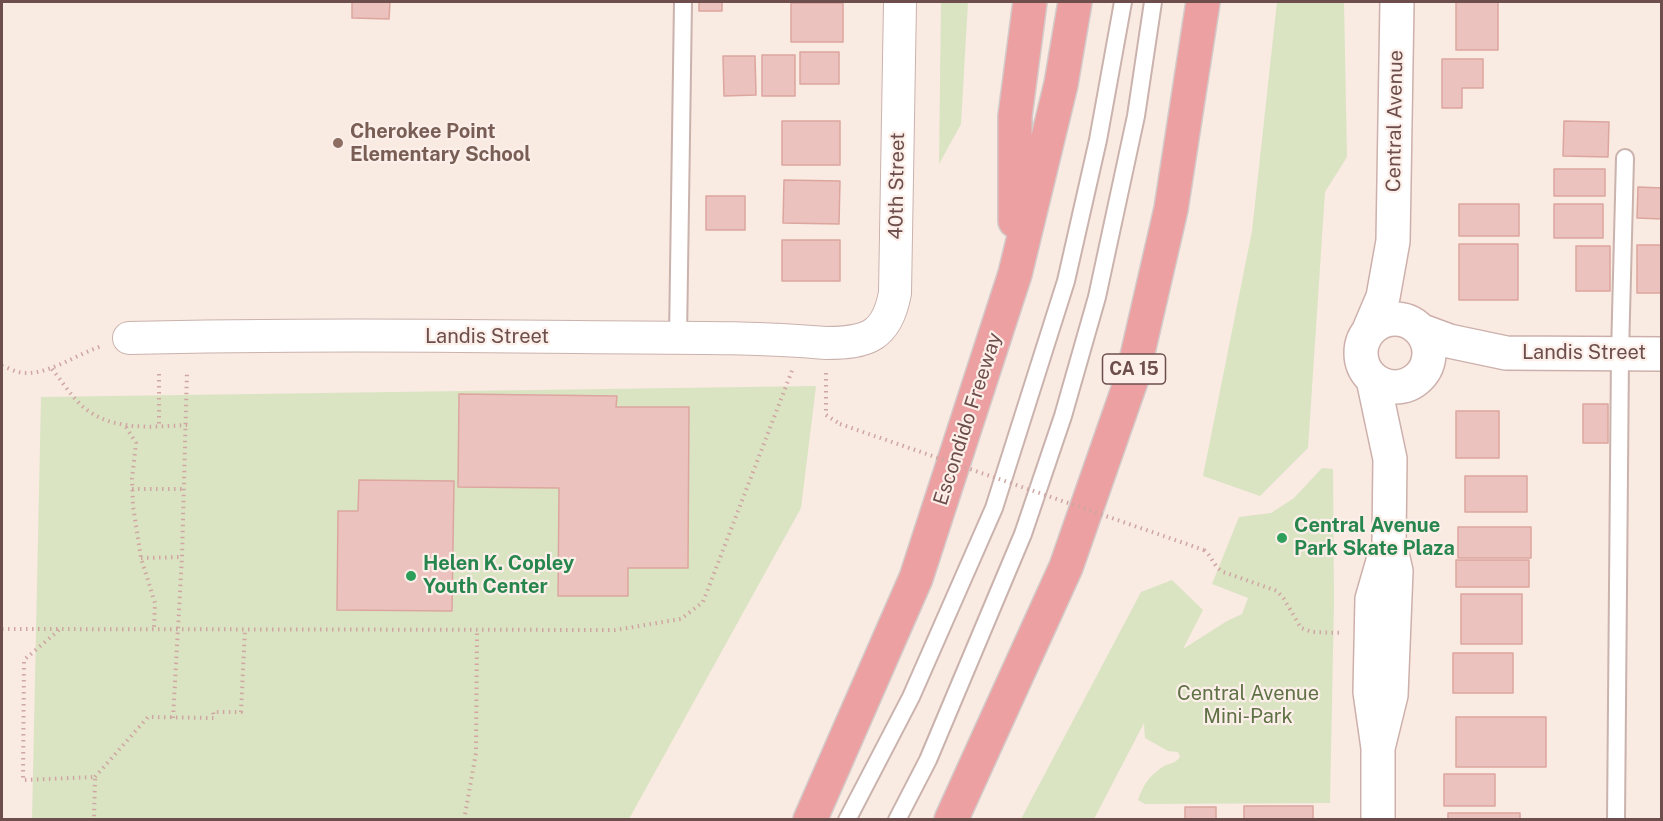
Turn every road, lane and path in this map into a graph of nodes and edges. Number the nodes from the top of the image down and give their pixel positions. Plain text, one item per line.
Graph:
1 (682, 2) edge
2 (900, 2) edge
3 (1030, 2) edge
4 (1075, 2) edge
5 (1124, 2) edge
6 (1154, 2) edge
7 (1203, 2) edge
8 (1397, 2) edge
9 (1624, 158) dead end
10 (1393, 241) junction
11 (1015, 274) junction
12 (1419, 328) junction
13 (1369, 330) junction
14 (129, 338) dead end
15 (678, 338) junction
16 (825, 342) junction
17 (82, 353) dead end
18 (1506, 353) junction
19 (1620, 354) junction
20 (1662, 354) edge
21 (2, 366) edge
22 (52, 369) junction
23 (187, 371) dead end
24 (159, 375) dead end
25 (1416, 379) junction
26 (1373, 380) junction
27 (187, 424) junction
28 (159, 426) junction
29 (126, 427) junction
30 (1390, 459) junction
31 (132, 489) junction
32 (185, 489) junction
33 (1389, 541) junction
34 (182, 557) junction
35 (141, 558) junction
36 (2, 629) edge
37 (60, 629) junction
38 (154, 629) junction
39 (179, 629) junction
40 (245, 629) junction
41 (477, 630) junction
42 (1371, 633) junction
43 (173, 718) junction
44 (1378, 748) junction
45 (95, 777) junction
46 (93, 819) edge
47 (464, 819) edge
48 (810, 819) edge
49 (847, 819) edge
50 (897, 819) edge
51 (951, 819) edge
52 (1378, 819) edge
53 (1616, 819) edge

1 - 15 lane
2 - 16 street, 40th Street
3 - 11 highway
4 - 11 highway, Escondido Freeway
5 - 49 lane
6 - 50 lane
7 - 51 highway, CA 15
8 - 10 street, Central Avenue
9 - 19 lane
10 - 12 street, Central Avenue
10 - 13 street, Central Avenue
11 - 48 highway, Escondido Freeway
12 - 13 street
12 - 18 street, Landis Street
12 - 25 street
13 - 26 street
14 - 15 street, Landis Street
15 - 16 street, Landis Street
16 - 41 path
16 - 42 path, bridge
17 - 22 path
18 - 19 street, Landis Street
18 - 25 street, Landis Street
19 - 20 street, Landis Street
19 - 53 lane
21 - 22 path
22 - 29 path
23 - 27 path
24 - 28 path
25 - 26 street
25 - 30 street
26 - 30 street
27 - 28 path
27 - 32 path
28 - 29 path
29 - 31 path
30 - 33 street
31 - 32 path
31 - 35 path
32 - 34 path
33 - 42 street
33 - 44 street
34 - 35 path
34 - 39 path
35 - 38 path
36 - 37 path
37 - 38 path
37 - 45 path
38 - 39 path
39 - 40 path
39 - 43 path
40 - 41 path
40 - 43 path
41 - 47 path
42 - 44 street
43 - 45 path
44 - 52 street
45 - 46 path

